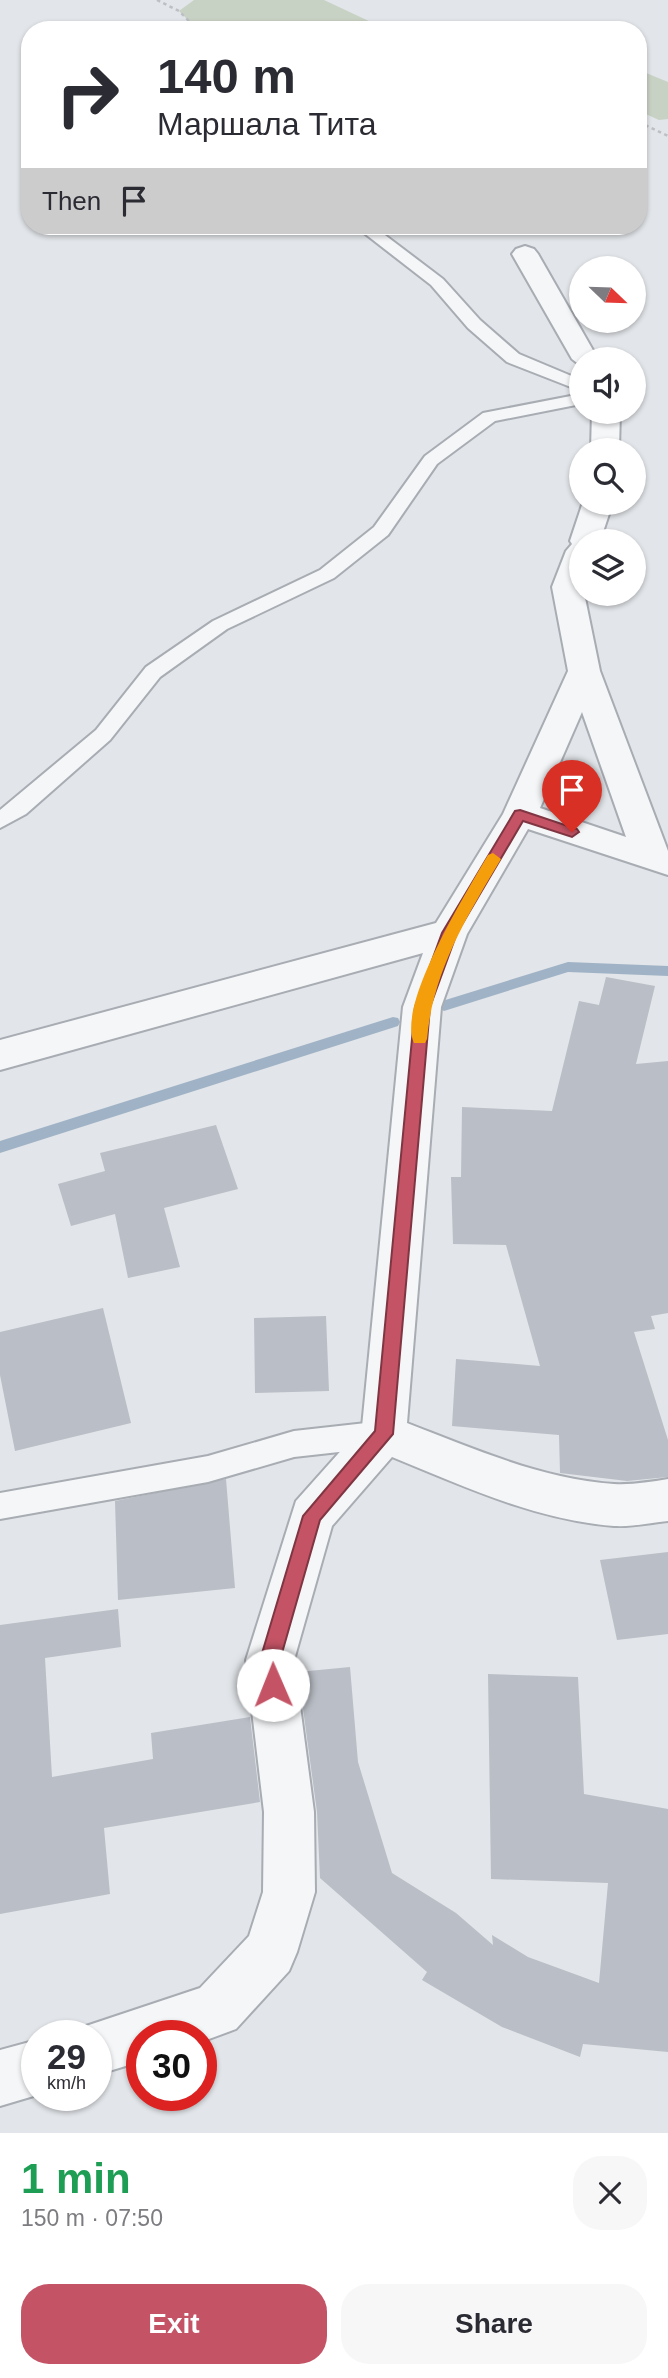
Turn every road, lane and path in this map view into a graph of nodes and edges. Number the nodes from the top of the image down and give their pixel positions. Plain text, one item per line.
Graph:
1 (157, 0) edge
2 (189, 21) edge
3 (647, 126) edge
4 (668, 136) edge
5 (375, 235) edge
6 (525, 254) dead end
7 (578, 347) edge
8 (569, 381) edge
9 (569, 401) edge
10 (571, 606) edge
11 (584, 671) junction
12 (520, 814) junction
13 (0, 820) edge
14 (659, 861) edge
15 (449, 933) junction
16 (0, 1055) edge
17 (384, 1434) junction
18 (668, 1500) edge
19 (0, 1506) edge
20 (112, 2043) edge
21 (21, 2072) edge
22 (0, 2078) edge

1 - 2 path
3 - 4 path
5 - 8 lane
6 - 7 street
9 - 13 lane
10 - 11 street
11 - 12 street
11 - 14 street
12 - 14 street
12 - 15 street
15 - 16 street
15 - 17 street
17 - 18 street
17 - 19 lane
17 - 20 street
21 - 22 street

